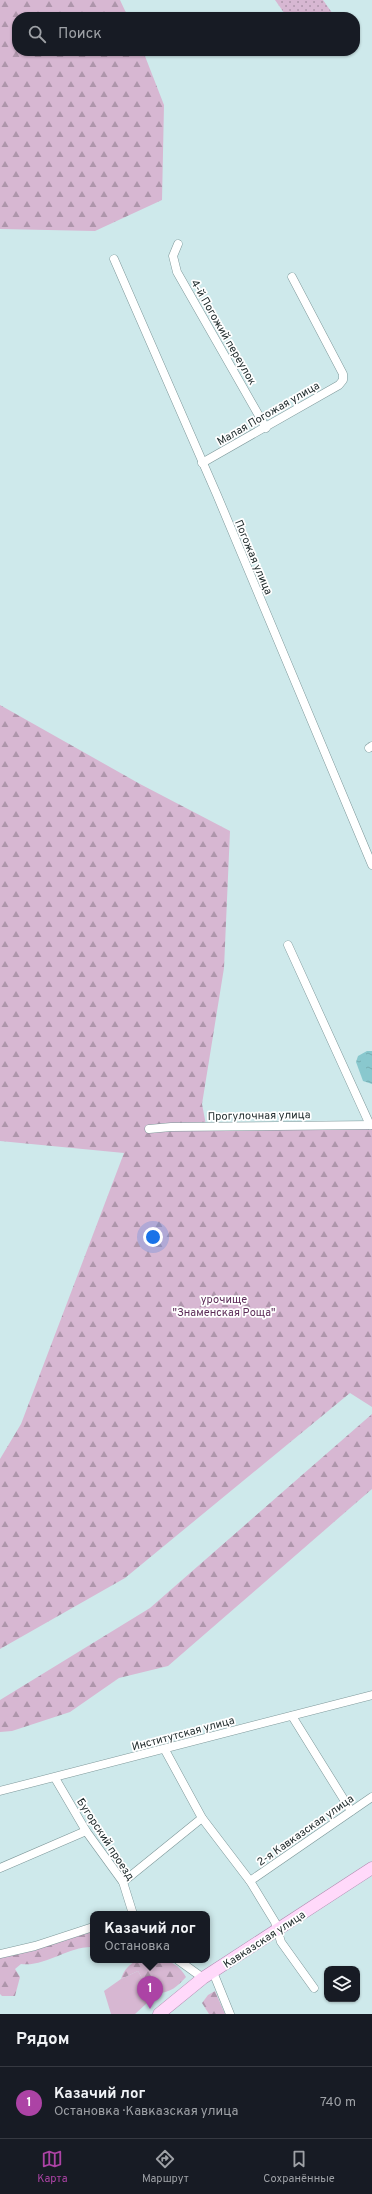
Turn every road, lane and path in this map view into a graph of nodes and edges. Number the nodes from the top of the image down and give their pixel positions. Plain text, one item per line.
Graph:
1 (178, 244) dead end
2 (114, 258) dead end
3 (292, 277) dead end
4 (266, 428) junction
5 (202, 462) junction
6 (372, 865) edge
7 (288, 945) dead end
8 (371, 1125) edge
9 (149, 1129) dead end
10 (372, 1696) edge
11 (292, 1716) junction
12 (165, 1750) junction
13 (55, 1778) junction
14 (0, 1791) edge
15 (372, 1797) edge
16 (351, 1811) junction
17 (202, 1818) junction
18 (86, 1831) junction
19 (0, 1868) edge
20 (372, 1868) edge
21 (250, 1881) junction
22 (123, 1882) junction
23 (132, 1911) edge
24 (90, 1928) edge
25 (278, 1931) junction
26 (0, 1954) edge
27 (184, 1963) edge
28 (208, 1975) junction
29 (314, 1988) dead end
30 (160, 2014) edge
31 (230, 2014) edge

1 - 4 street, 4-й Погожий переулок
2 - 5 street, Погожая улица
3 - 4 street, Малая Погожая улица
4 - 5 street, Малая Погожая улица
5 - 6 street, Погожая улица
7 - 8 street, Прогулочная улица
8 - 9 street, Прогулочная улица
10 - 11 street, Институтская улица
11 - 12 street, Институтская улица
11 - 16 street
12 - 13 street, Институтская улица
12 - 17 street
13 - 14 street, Институтская улица
13 - 18 street, Бугорский проезд
15 - 16 street, 2-я Кавказская улица
16 - 21 street, 2-я Кавказская улица
17 - 21 street
17 - 22 street
18 - 19 street
18 - 22 street, Бугорский проезд
20 - 25 main road, Кавказская улица
21 - 25 street
22 - 23 street, Бугорский проезд
24 - 26 street
25 - 28 main road, Кавказская улица
25 - 29 street
27 - 28 street
28 - 30 main road, Кавказская улица
28 - 31 street

